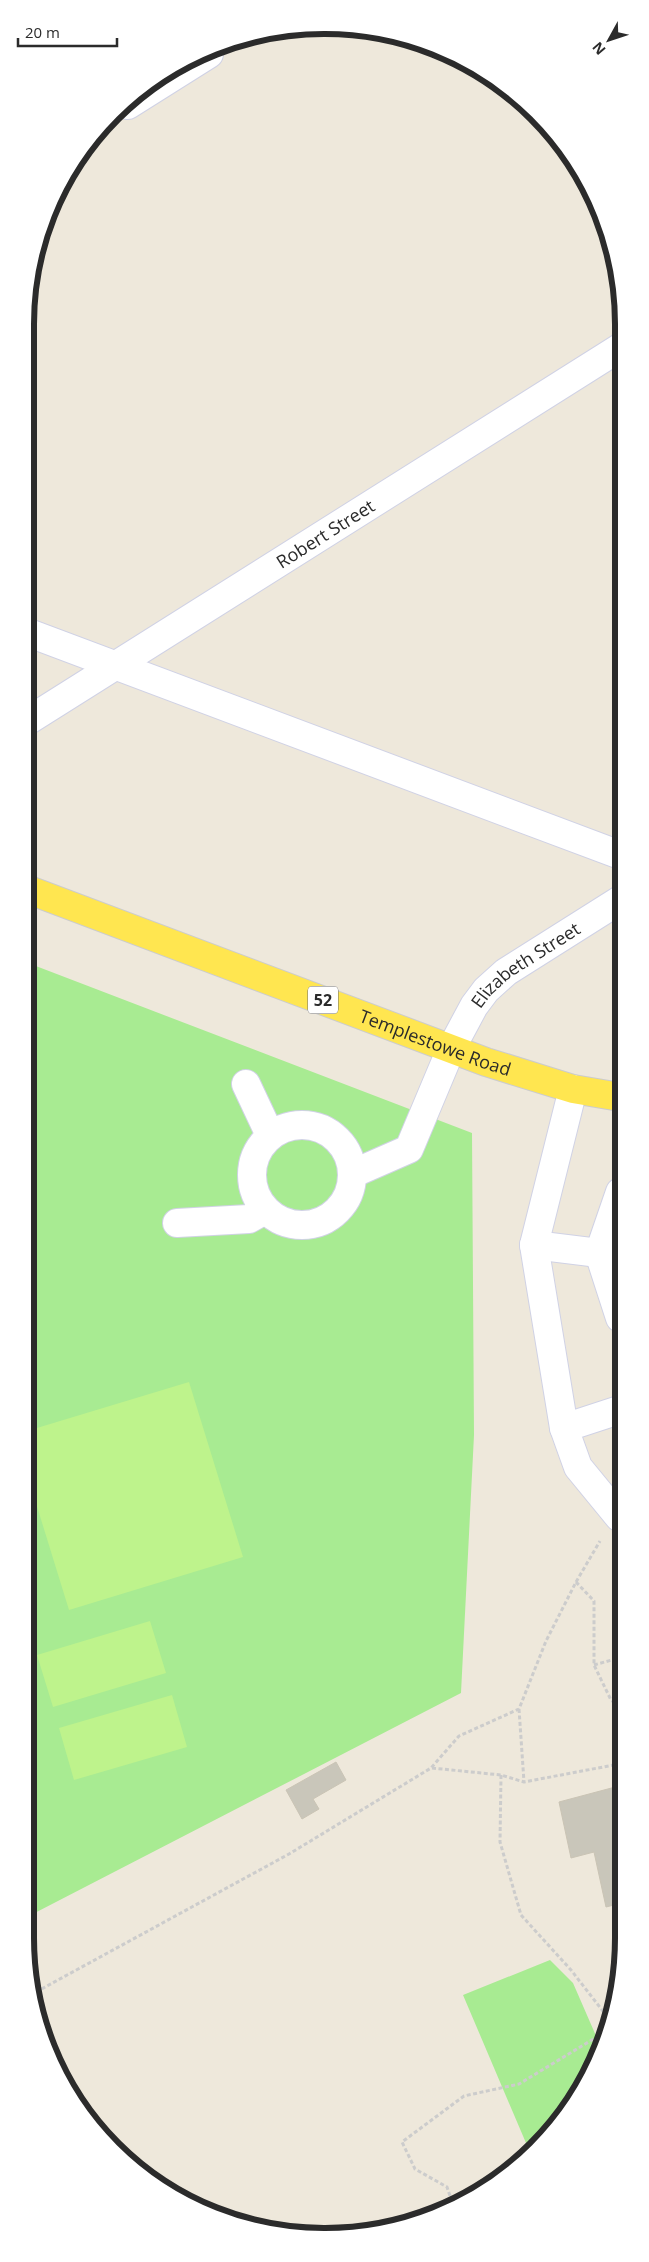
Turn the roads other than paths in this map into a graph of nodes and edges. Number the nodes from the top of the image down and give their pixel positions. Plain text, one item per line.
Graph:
1 (615, 351) edge
2 (34, 634) edge
3 (116, 664) junction
4 (34, 717) edge
5 (615, 853) edge
6 (34, 892) edge
7 (615, 903) edge
8 (451, 1049) junction
9 (246, 1084) dead end
10 (573, 1089) junction
11 (615, 1097) edge
12 (270, 1135) junction
13 (352, 1174) junction
14 (615, 1207) edge
15 (265, 1210) junction
16 (177, 1223) dead end
17 (534, 1245) junction
18 (599, 1253) junction
19 (615, 1303) edge
20 (615, 1411) edge
21 (564, 1428) junction
22 (615, 1512) edge

1 - 3 street, Robert Street
2 - 3 street
3 - 4 street, Robert Street
3 - 5 street
6 - 8 main road, Templestowe Road / 52
7 - 8 street, Elizabeth Street
8 - 10 main road, Templestowe Road / 52
8 - 13 street, Elizabeth Street
9 - 12 street
10 - 11 main road, Templestowe Road / 52
10 - 17 street
12 - 13 street
12 - 15 street
13 - 15 street
14 - 18 street
15 - 16 street
17 - 18 street
17 - 21 street
18 - 19 street
20 - 21 street
21 - 22 street

